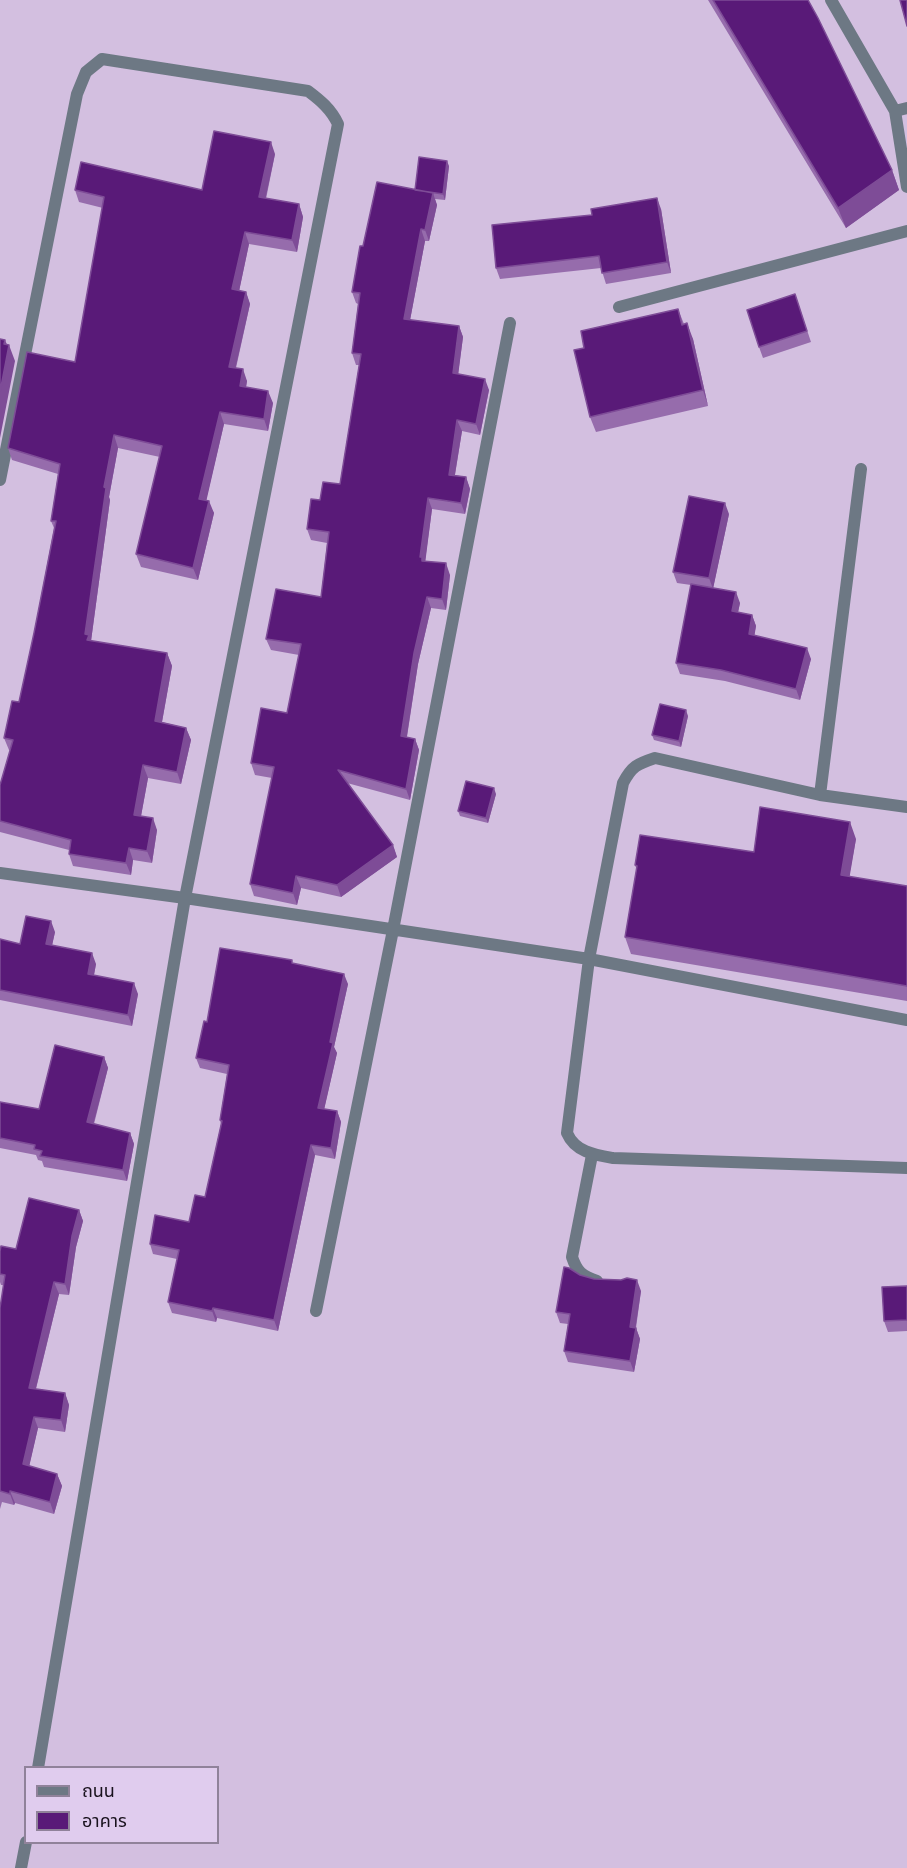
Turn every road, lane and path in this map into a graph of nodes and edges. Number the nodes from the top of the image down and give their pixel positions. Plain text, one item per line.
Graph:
1 (831, 0) edge
2 (901, 109) edge
3 (907, 187) edge
4 (907, 231) edge
5 (619, 307) dead end
6 (510, 323) dead end
7 (861, 469) dead end
8 (0, 480) edge
9 (820, 795) junction
10 (907, 807) edge
11 (0, 873) edge
12 (185, 897) junction
13 (393, 930) junction
14 (589, 959) junction
15 (907, 1020) edge
16 (592, 1155) junction
17 (907, 1168) edge
18 (607, 1282) edge
19 (316, 1311) dead end
20 (38, 1766) edge
21 (26, 1844) edge
22 (21, 1868) edge

1 - 2 street
2 - 3 street
4 - 5 street
6 - 13 street
7 - 9 street
8 - 12 street
9 - 10 street
9 - 14 street
11 - 12 street
12 - 13 street
12 - 20 street
13 - 14 street
13 - 19 street
14 - 15 street
14 - 16 street
16 - 17 street
16 - 18 street
21 - 22 street

